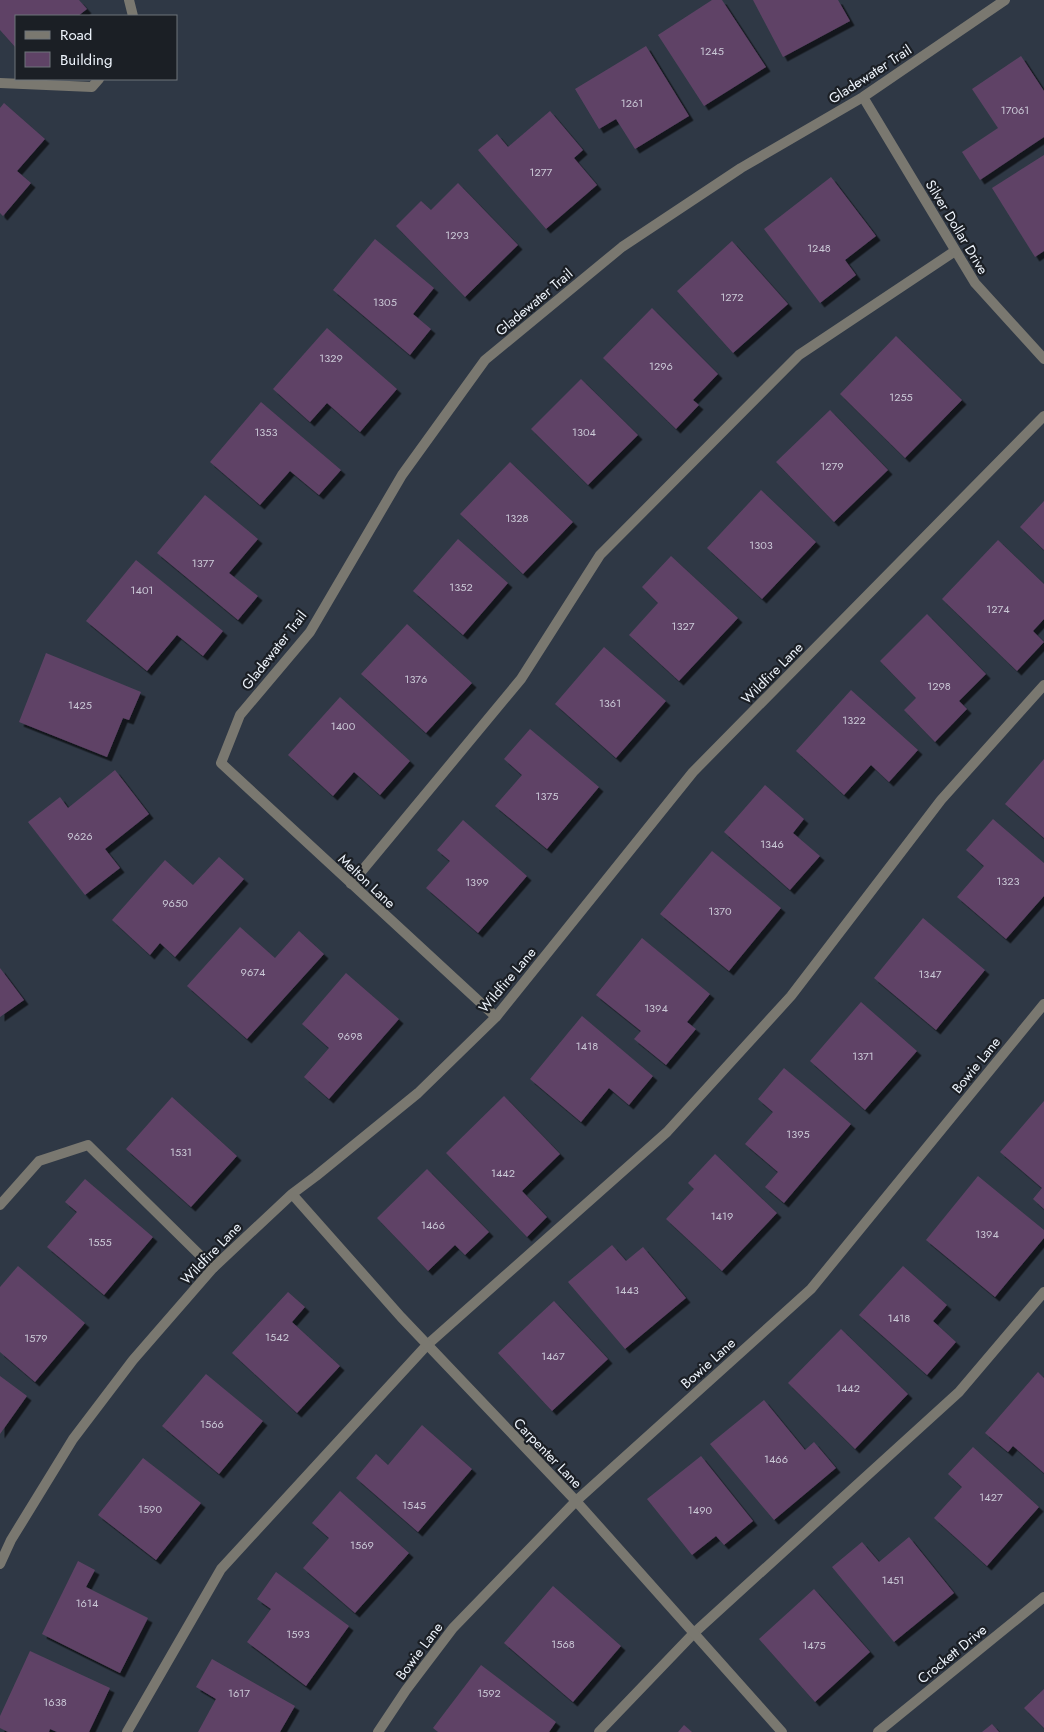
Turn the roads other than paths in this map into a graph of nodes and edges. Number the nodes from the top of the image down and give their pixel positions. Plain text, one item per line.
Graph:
1 (129, 0) edge
2 (1005, 0) edge
3 (133, 15) edge
4 (98, 80) edge
5 (0, 83) edge
6 (863, 97) junction
7 (956, 251) junction
8 (1044, 359) edge
9 (1044, 416) edge
10 (1044, 685) edge
11 (221, 763) joint
12 (351, 884) junction
13 (1044, 1004) edge
14 (496, 1017) junction
15 (292, 1194) junction
16 (0, 1205) edge
17 (213, 1268) junction
18 (1044, 1292) edge
19 (427, 1345) junction
20 (576, 1501) junction
21 (0, 1564) edge
22 (1044, 1597) edge
23 (694, 1633) junction
24 (127, 1732) edge
25 (378, 1732) edge
26 (599, 1732) edge
27 (782, 1732) edge
28 (878, 1732) edge

1 - 3 street
2 - 6 street, Gladewater Trail
4 - 5 street
6 - 7 street, Silver Dollar Drive
6 - 11 street, Gladewater Trail
7 - 8 street, Silver Dollar Drive
7 - 12 street
9 - 14 street, Wildfire Lane
10 - 19 street
11 - 12 street, Melton Lane
12 - 14 street, Melton Lane
13 - 20 street, Bowie Lane
14 - 15 street, Wildfire Lane
15 - 17 street, Wildfire Lane
15 - 19 street, Carpenter Lane
16 - 17 street
17 - 21 street, Wildfire Lane
18 - 23 street
19 - 20 street, Carpenter Lane
19 - 24 street
20 - 23 street, Carpenter Lane
20 - 25 street, Bowie Lane
22 - 28 street, Crockett Drive
23 - 26 street
23 - 27 street, Carpenter Lane

